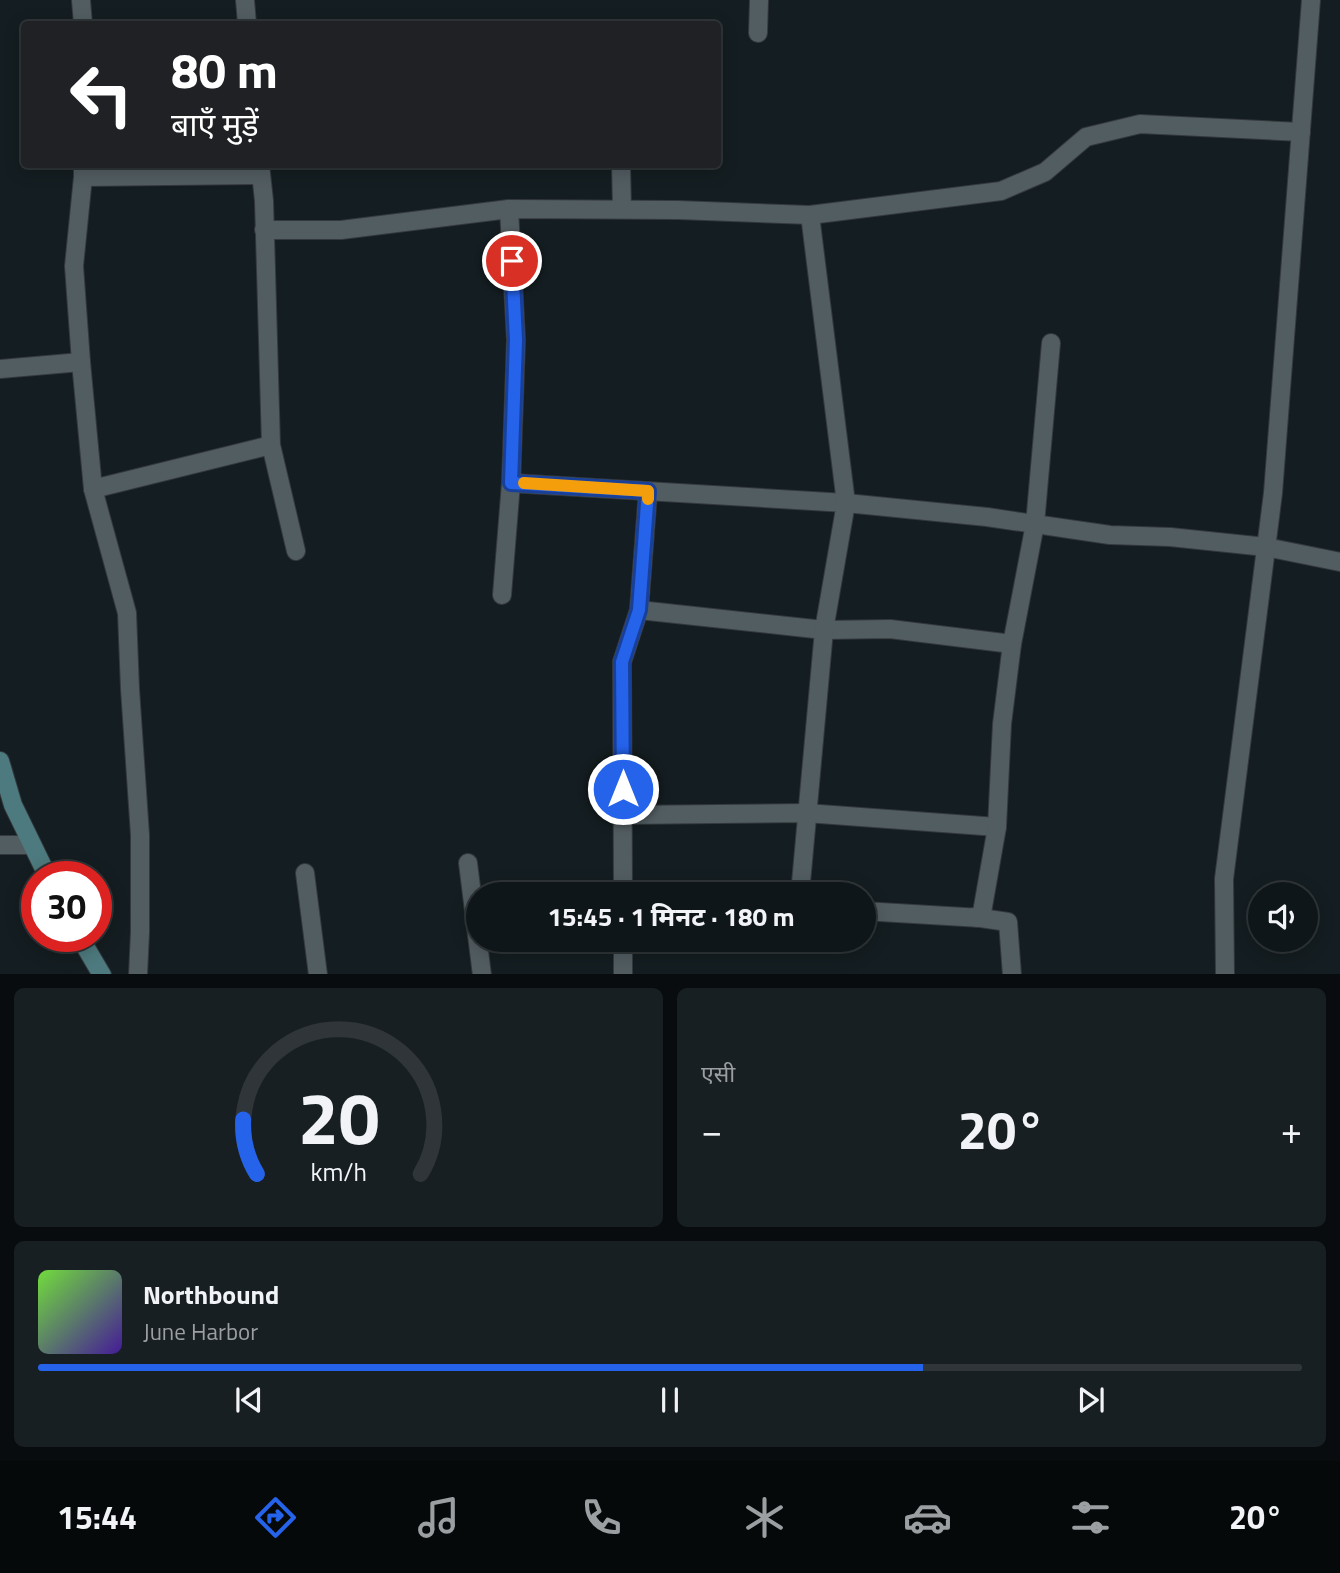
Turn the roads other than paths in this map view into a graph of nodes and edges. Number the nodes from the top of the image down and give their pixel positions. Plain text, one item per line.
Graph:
1 (81, 0) edge
2 (245, 0) edge
3 (759, 0) edge
4 (1311, 0) edge
5 (83, 21) edge
6 (247, 21) edge
7 (758, 33) dead end
8 (1301, 132) junction
9 (621, 168) edge
10 (261, 170) edge
11 (83, 171) edge
12 (509, 209) junction
13 (622, 209) junction
14 (810, 215) junction
15 (264, 230) junction
16 (1051, 343) dead end
17 (81, 362) junction
18 (0, 369) edge
19 (271, 445) junction
20 (511, 483) junction
21 (93, 489) junction
22 (648, 491) junction
23 (846, 503) junction
24 (1035, 524) junction
25 (1266, 547) junction
26 (296, 551) dead end
27 (1340, 562) edge
28 (502, 595) dead end
29 (639, 610) junction
30 (824, 630) junction
31 (1012, 644) junction
32 (0, 761) edge
33 (806, 813) junction
34 (624, 815) junction
35 (997, 827) junction
36 (0, 845) edge
37 (32, 845) junction
38 (40, 861) edge
39 (468, 863) dead end
40 (305, 873) dead end
41 (623, 882) edge
42 (801, 882) edge
43 (876, 912) edge
44 (974, 917) junction
45 (88, 952) edge
46 (623, 952) edge
47 (101, 974) edge
48 (138, 974) edge
49 (318, 974) edge
50 (482, 974) edge
51 (623, 974) edge
52 (1012, 974) edge
53 (1225, 974) edge

1 - 5 street
2 - 6 street
3 - 7 street
4 - 8 street
8 - 14 street
8 - 25 street
9 - 13 street
10 - 11 street
10 - 15 street
11 - 17 street
12 - 13 street
12 - 15 street
12 - 20 street
13 - 14 street
14 - 23 street
15 - 19 street
16 - 24 street
17 - 18 street
17 - 21 street
19 - 21 street
19 - 26 street
20 - 22 street
20 - 28 street
21 - 48 street
22 - 23 street
22 - 29 street
23 - 24 street
23 - 30 street
24 - 25 street
24 - 31 street
25 - 27 street
25 - 53 street
29 - 30 street
29 - 34 street
30 - 31 street
30 - 33 street
31 - 35 street
32 - 37 street
33 - 34 street
33 - 35 street
33 - 42 street
34 - 41 street
35 - 44 street
36 - 37 street
37 - 38 street
39 - 50 street
40 - 49 street
43 - 44 street
44 - 52 street
45 - 47 street
46 - 51 street

